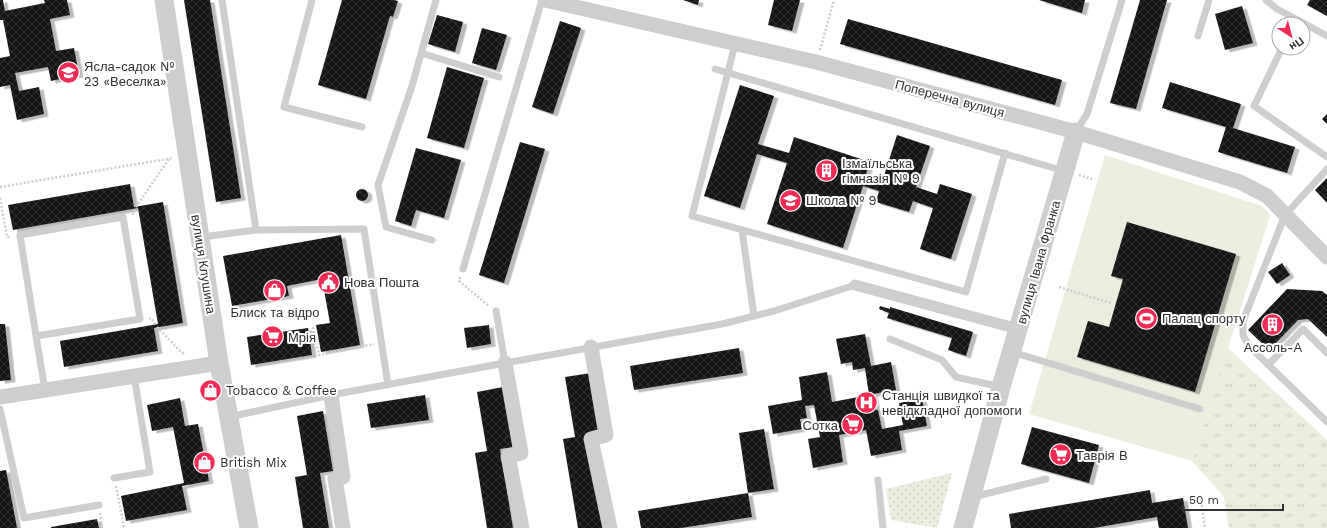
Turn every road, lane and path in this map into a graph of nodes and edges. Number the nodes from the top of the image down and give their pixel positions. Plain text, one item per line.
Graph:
1 (164, 0) edge
2 (222, 0) edge
3 (312, 0) edge
4 (436, 0) edge
5 (542, 0) edge
6 (545, 0) edge
7 (834, 0) edge
8 (1122, 0) edge
9 (1209, 0) edge
10 (1266, 0) edge
11 (566, 2) edge
12 (1286, 16) edge
13 (1311, 29) edge
14 (1198, 36) dead end
15 (1327, 36) edge
16 (736, 44) junction
17 (421, 54) junction
18 (1278, 56) edge
19 (816, 62) junction
20 (715, 69) dead end
21 (728, 72) junction
22 (499, 77) dead end
23 (362, 127) dead end
24 (1076, 132) junction
25 (1005, 153) junction
26 (1327, 156) edge
27 (178, 157) junction
28 (1327, 169) edge
29 (1071, 173) junction
30 (1092, 179) dead end
31 (0, 187) edge
32 (0, 198) edge
33 (136, 207) dead end
34 (1286, 215) junction
35 (256, 230) junction
36 (742, 230) junction
37 (20, 235) junction
38 (199, 237) junction
39 (432, 240) dead end
40 (1327, 257) edge
41 (463, 269) joint
42 (855, 285) joint
43 (1059, 287) dead end
44 (1111, 303) dead end
45 (496, 311) joint
46 (754, 316) junction
47 (157, 327) dead end
48 (313, 327) dead end
49 (1018, 329) junction
50 (36, 336) junction
51 (890, 339) dead end
52 (382, 343) junction
53 (591, 347) junction
54 (1011, 352) junction
55 (189, 353) dead end
56 (1327, 353) edge
57 (219, 363) junction
58 (505, 363) junction
59 (1268, 365) junction
60 (134, 376) junction
61 (388, 385) junction
62 (1001, 387) junction
63 (45, 390) junction
64 (331, 396) junction
65 (0, 397) edge
66 (0, 409) edge
67 (1200, 409) dead end
68 (229, 417) junction
69 (1327, 422) edge
70 (114, 478) joint
71 (1046, 479) dead end
72 (878, 480) dead end
73 (972, 497) junction
74 (1201, 501) dead end
75 (99, 505) joint
76 (102, 528) edge
77 (124, 528) edge
78 (249, 528) edge
79 (344, 528) edge
80 (522, 528) edge
81 (610, 528) edge
82 (883, 528) edge
83 (963, 528) edge
84 (1205, 528) edge

1 - 27 street, вулиця Клушина
2 - 35 lane
3 - 23 lane
4 - 17 lane
5 - 41 lane
6 - 11 street, Поперечна вулиця
7 - 19 path
8 - 24 lane, вулиця Івана Франка
9 - 14 lane
10 - 12 lane
11 - 16 street, Поперечна вулиця
13 - 15 lane
16 - 19 street, Поперечна вулиця
16 - 21 lane
17 - 22 lane
17 - 39 lane
18 - 26 lane
19 - 24 street, Поперечна вулиця
20 - 21 lane
21 - 25 lane
21 - 36 lane
24 - 29 street, вулиця Івана Франка
24 - 34 street, Поперечна вулиця
25 - 29 lane
25 - 36 lane
27 - 31 path
27 - 33 path
27 - 38 street, вулиця Клушина
28 - 34 lane
29 - 30 path
29 - 49 street, вулиця Івана Франка
32 - 37 path
34 - 40 street, Поперечна вулиця
34 - 59 lane
35 - 38 lane
35 - 52 lane
36 - 46 lane
37 - 50 lane
37 - 50 lane
38 - 57 street, вулиця Клушина
41 - 45 path
42 - 46 lane
42 - 49 street
43 - 44 path
45 - 58 lane
46 - 53 lane
47 - 55 path
48 - 52 path
49 - 54 street, вулиця Івана Франка
50 - 63 lane
51 - 62 lane
52 - 61 lane
53 - 58 lane
53 - 81 street
54 - 62 street, вулиця Івана Франка
54 - 67 lane
56 - 59 lane
57 - 60 street
57 - 68 street, вулиця Клушина
58 - 61 lane
58 - 80 street
59 - 69 lane
60 - 63 street
60 - 70 lane
61 - 64 lane
62 - 73 street, вулиця Івана Франка
63 - 65 street
64 - 68 lane
64 - 79 street
66 - 75 lane
68 - 78 street, вулиця Клушина
70 - 77 path
71 - 73 lane
72 - 82 lane
73 - 83 street, вулиця Івана Франка
74 - 84 path
75 - 76 path

